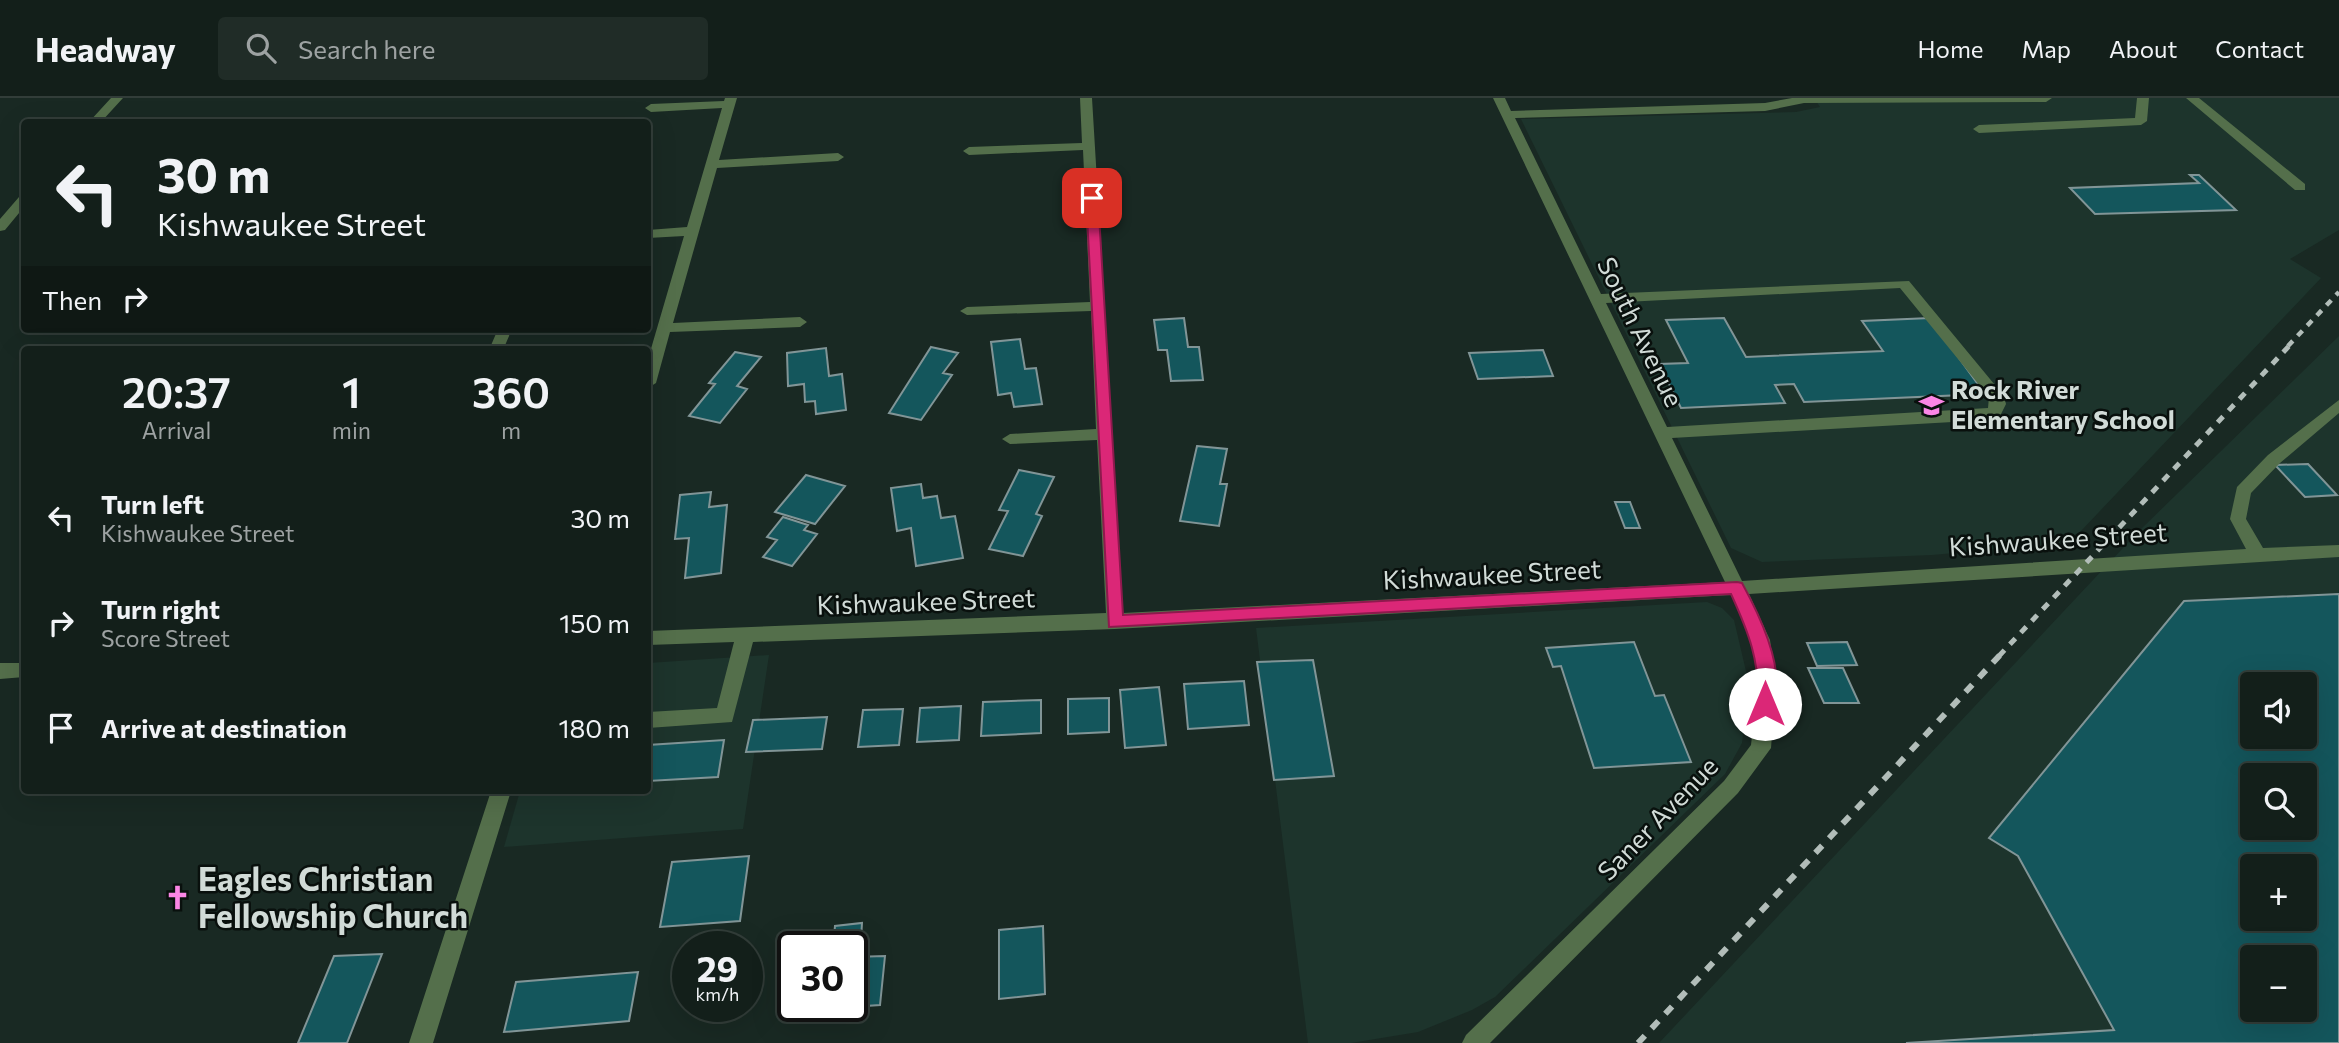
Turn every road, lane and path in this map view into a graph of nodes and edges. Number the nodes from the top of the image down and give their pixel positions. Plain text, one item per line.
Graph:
1 (117, 98) edge
2 (1086, 98) edge
3 (1499, 98) edge
4 (2046, 98) edge
5 (2143, 98) edge
6 (2192, 98) edge
7 (1803, 99) edge
8 (1846, 99) edge
9 (731, 101) edge
10 (651, 108) dead end
11 (1507, 115) junction
12 (98, 119) edge
13 (1979, 129) dead end
14 (1089, 146) junction
15 (969, 151) dead end
16 (838, 157) dead end
17 (713, 164) junction
18 (2300, 187) dead end
19 (21, 203) edge
20 (0, 227) edge
21 (693, 231) junction
22 (651, 234) edge
23 (1597, 299) junction
24 (1098, 306) junction
25 (967, 312) dead end
26 (800, 322) dead end
27 (664, 328) junction
28 (651, 358) edge
29 (2339, 405) edge
30 (1662, 433) junction
31 (1105, 434) junction
32 (1010, 439) dead end
33 (2339, 551) edge
34 (2259, 555) junction
35 (1737, 588) junction
36 (1115, 622) junction
37 (745, 635) junction
38 (651, 638) edge
39 (21, 670) edge
40 (0, 671) edge
41 (651, 720) edge
42 (500, 794) edge
43 (421, 1043) edge
44 (1474, 1043) edge

1 - 12 street
2 - 14 street
3 - 11 street, South Avenue
4 - 8 street
5 - 13 street
6 - 18 street
7 - 8 street
7 - 11 street
9 - 10 street
9 - 17 street
11 - 23 street, South Avenue
14 - 15 street
14 - 24 street
16 - 17 street
17 - 21 street
19 - 20 street
21 - 22 street
21 - 27 street
23 - 30 street, South Avenue
23 - 30 street
24 - 25 street
24 - 31 street
26 - 27 street
27 - 28 street
29 - 34 street
30 - 35 street, South Avenue
31 - 32 street
31 - 36 street
33 - 34 street, Kishwaukee Street
34 - 35 street, Kishwaukee Street
35 - 36 street, Kishwaukee Street
35 - 44 street, Saner Avenue
36 - 37 street, Kishwaukee Street
37 - 38 street, Kishwaukee Street
37 - 41 street
39 - 40 street
42 - 43 street

